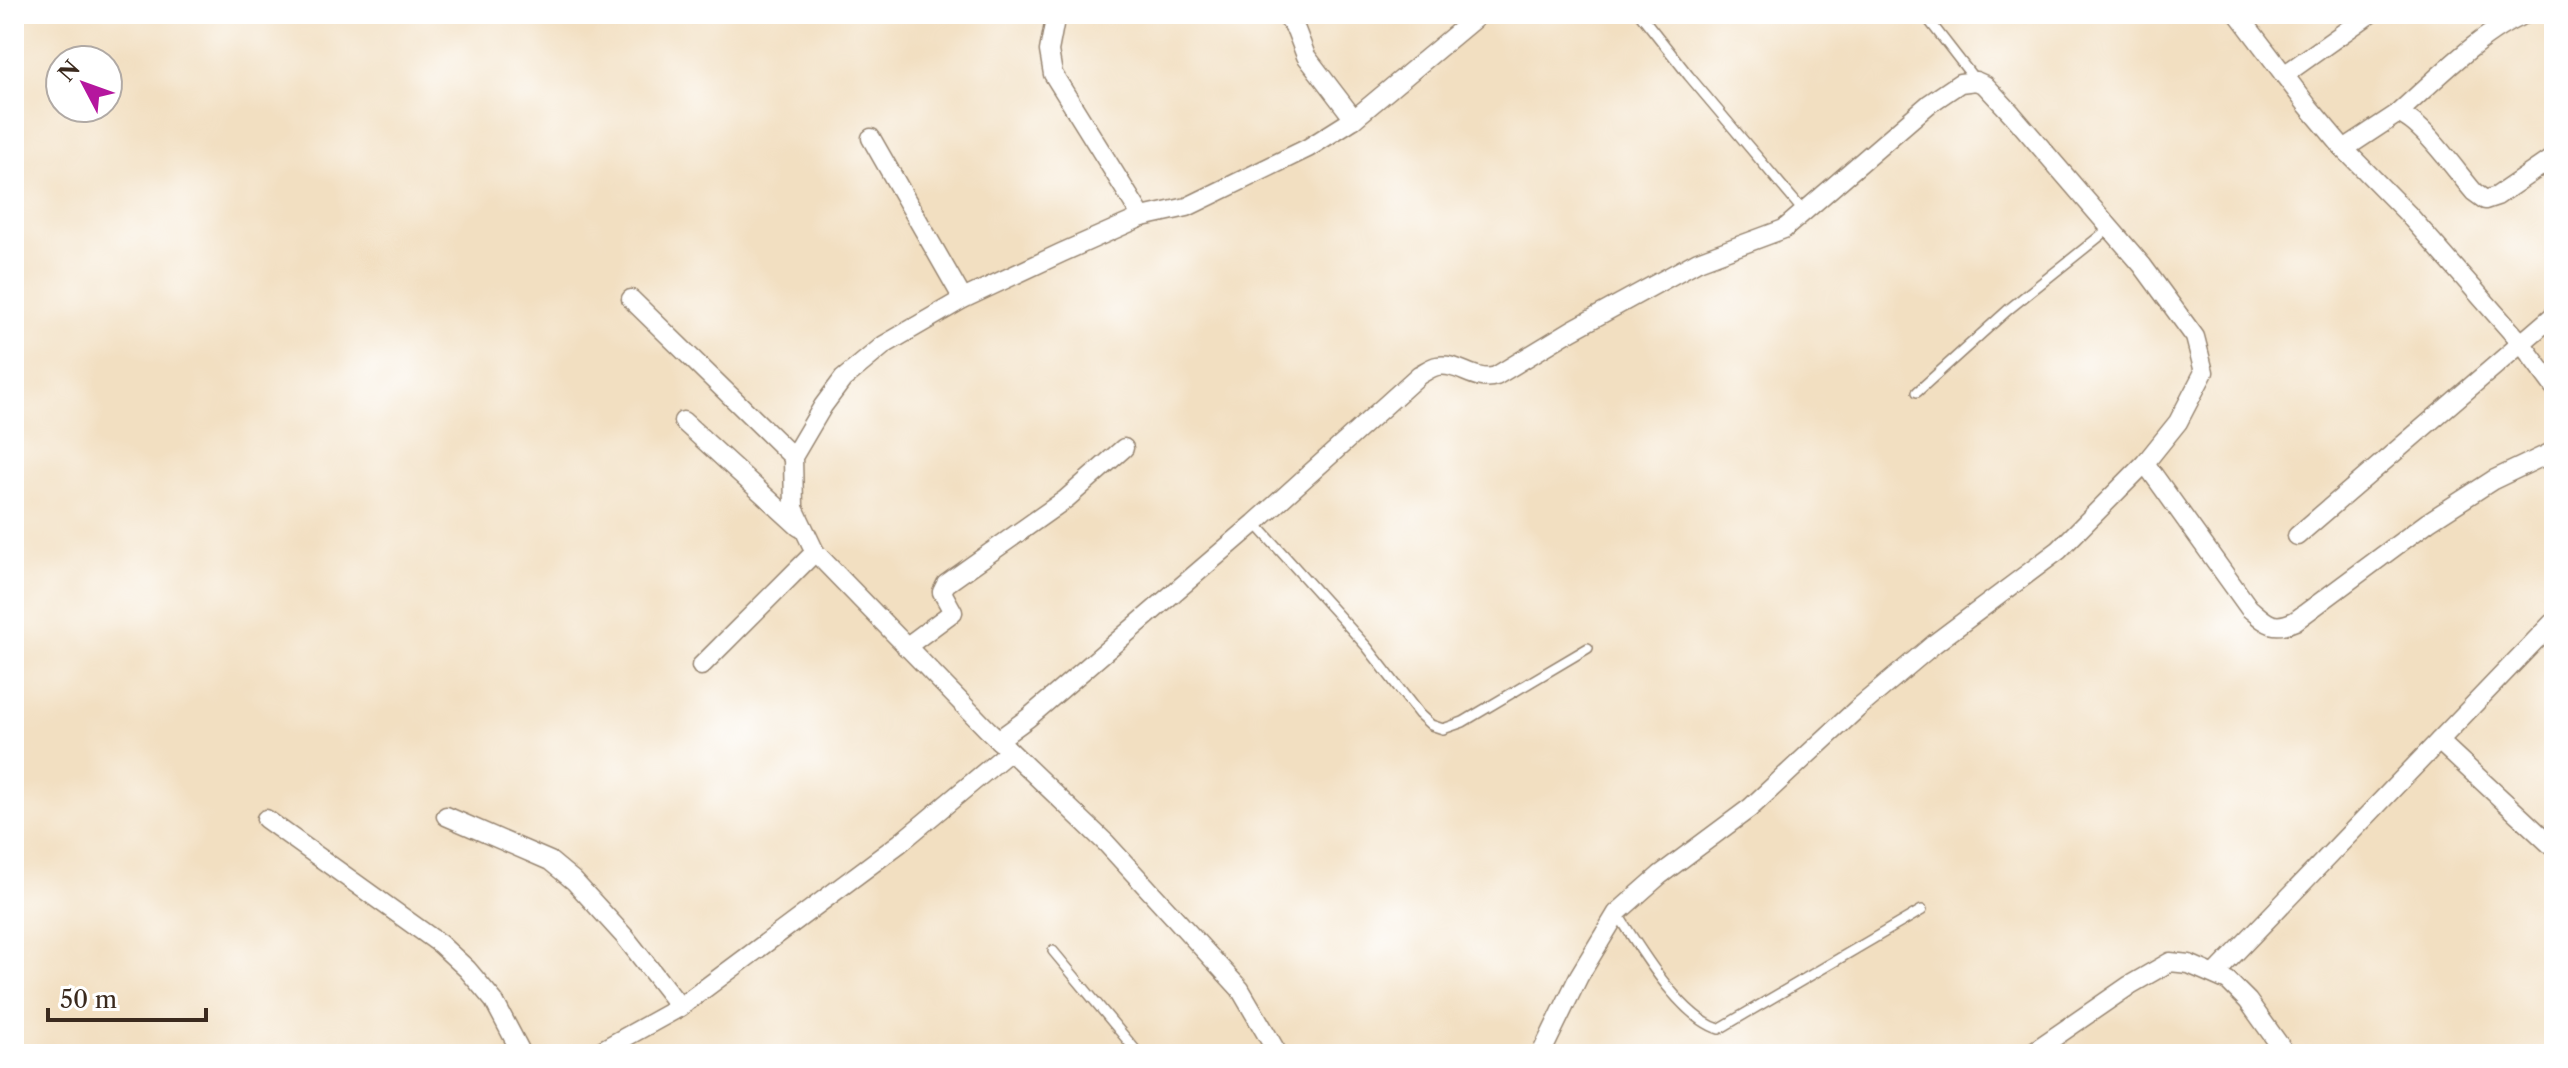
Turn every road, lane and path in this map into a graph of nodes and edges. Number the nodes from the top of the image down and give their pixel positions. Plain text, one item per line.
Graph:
1 (1056, 14) edge
2 (1285, 14) edge
3 (1480, 14) edge
4 (1640, 14) edge
5 (1924, 14) edge
6 (2238, 14) edge
7 (2370, 14) edge
8 (2526, 14) edge
9 (2284, 75) junction
10 (1976, 81) junction
11 (2397, 114) junction
12 (1354, 119) junction
13 (871, 138) dead end
14 (2344, 149) junction
15 (2554, 157) edge
16 (1804, 212) junction
17 (1142, 217) junction
18 (2110, 228) junction
19 (631, 299) dead end
20 (963, 299) junction
21 (2554, 315) edge
22 (2522, 344) junction
23 (2554, 387) edge
24 (1917, 392) dead end
25 (683, 421) dead end
26 (1124, 448) dead end
27 (2554, 451) edge
28 (793, 457) junction
29 (2145, 463) junction
30 (1255, 523) junction
31 (804, 532) junction
32 (2297, 536) dead end
33 (815, 552) junction
34 (2554, 621) edge
35 (906, 647) junction
36 (1588, 648) dead end
37 (701, 666) dead end
38 (2439, 741) junction
39 (1004, 745) junction
40 (446, 816) dead end
41 (266, 819) dead end
42 (2554, 848) edge
43 (1922, 910) dead end
44 (1617, 913) junction
45 (1053, 951) dead end
46 (2215, 974) junction
47 (680, 1007) junction
48 (522, 1054) edge
49 (595, 1054) edge
50 (1139, 1054) edge
51 (1278, 1054) edge
52 (1541, 1054) edge
53 (2030, 1054) edge
54 (2286, 1054) edge

1 - 17 street
2 - 12 street
3 - 12 street
4 - 16 lane
5 - 10 lane
6 - 9 street
7 - 9 street
8 - 11 street
9 - 14 street
10 - 16 street
10 - 18 street
11 - 14 street
11 - 15 street
12 - 17 street
13 - 20 street
14 - 22 street
16 - 30 street
17 - 20 street
18 - 24 lane
18 - 29 street
19 - 28 street
20 - 28 street
21 - 22 street
22 - 23 street
22 - 32 street
25 - 31 street
26 - 35 street
27 - 29 street
28 - 31 street
29 - 44 street
30 - 36 lane
30 - 39 street
31 - 33 street
33 - 35 street
33 - 37 street
34 - 38 street
35 - 39 street
38 - 42 street
38 - 46 street
39 - 47 street
39 - 51 street
40 - 47 street
41 - 48 street
43 - 44 lane
44 - 52 street
45 - 50 lane
46 - 53 street
46 - 54 street
47 - 49 street

